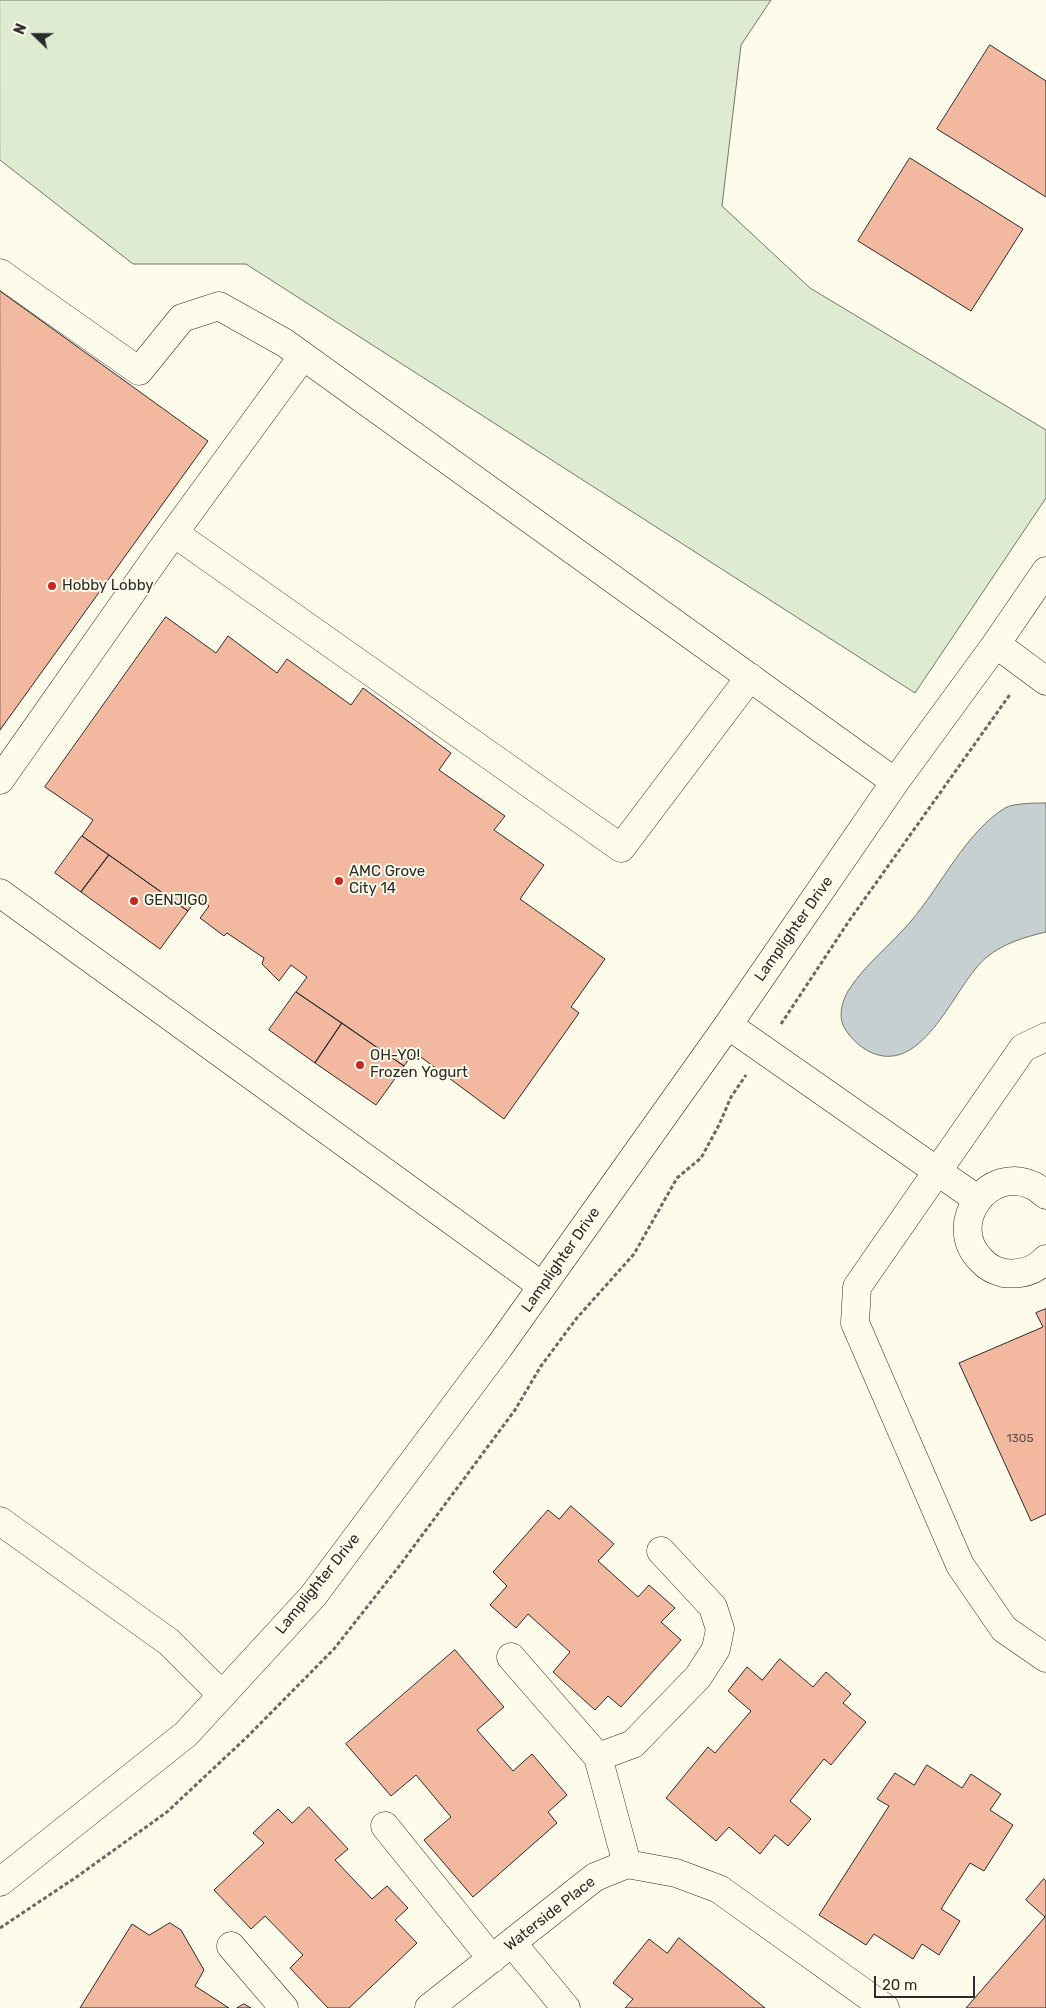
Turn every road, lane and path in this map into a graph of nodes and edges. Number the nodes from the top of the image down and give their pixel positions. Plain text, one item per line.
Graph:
1 (0, 273) edge
2 (303, 356) junction
3 (174, 533) junction
4 (1046, 571) edge
5 (996, 644) junction
6 (750, 678) junction
7 (1046, 681) edge
8 (0, 780) edge
9 (895, 782) junction
10 (0, 893) edge
11 (728, 1025) junction
12 (1046, 1037) edge
13 (938, 1171) junction
14 (1042, 1190) edge
15 (977, 1198) junction
16 (1046, 1259) edge
17 (999, 1272) junction
18 (1046, 1284) edge
19 (542, 1286) junction
20 (0, 1520) edge
21 (660, 1550) dead end
22 (511, 1657) dead end
23 (1046, 1658) edge
24 (222, 1695) junction
25 (598, 1758) junction
26 (385, 1826) dead end
27 (627, 1864) junction
28 (0, 1882) edge
29 (231, 1946) dead end
30 (502, 1951) junction
31 (284, 2008) edge
32 (429, 2008) edge
33 (566, 2008) edge
34 (885, 2008) edge

1 - 2 street
2 - 3 street
2 - 6 street
3 - 6 street
3 - 8 street
4 - 5 street, Lamplighter Drive
5 - 7 street
5 - 9 street, Lamplighter Drive
6 - 9 street
9 - 11 street, Lamplighter Drive
10 - 19 street
11 - 13 street
11 - 19 street, Lamplighter Drive
12 - 13 street
13 - 15 street
13 - 23 street
14 - 15 street
15 - 17 street
16 - 17 street
17 - 18 street
19 - 24 street, Lamplighter Drive
20 - 24 street
21 - 25 street
22 - 25 street
24 - 28 street, Lamplighter Drive
25 - 27 street
26 - 30 street
27 - 30 street, Waterside Place
27 - 34 street
29 - 31 street
30 - 32 street, Waterside Place
30 - 33 street

